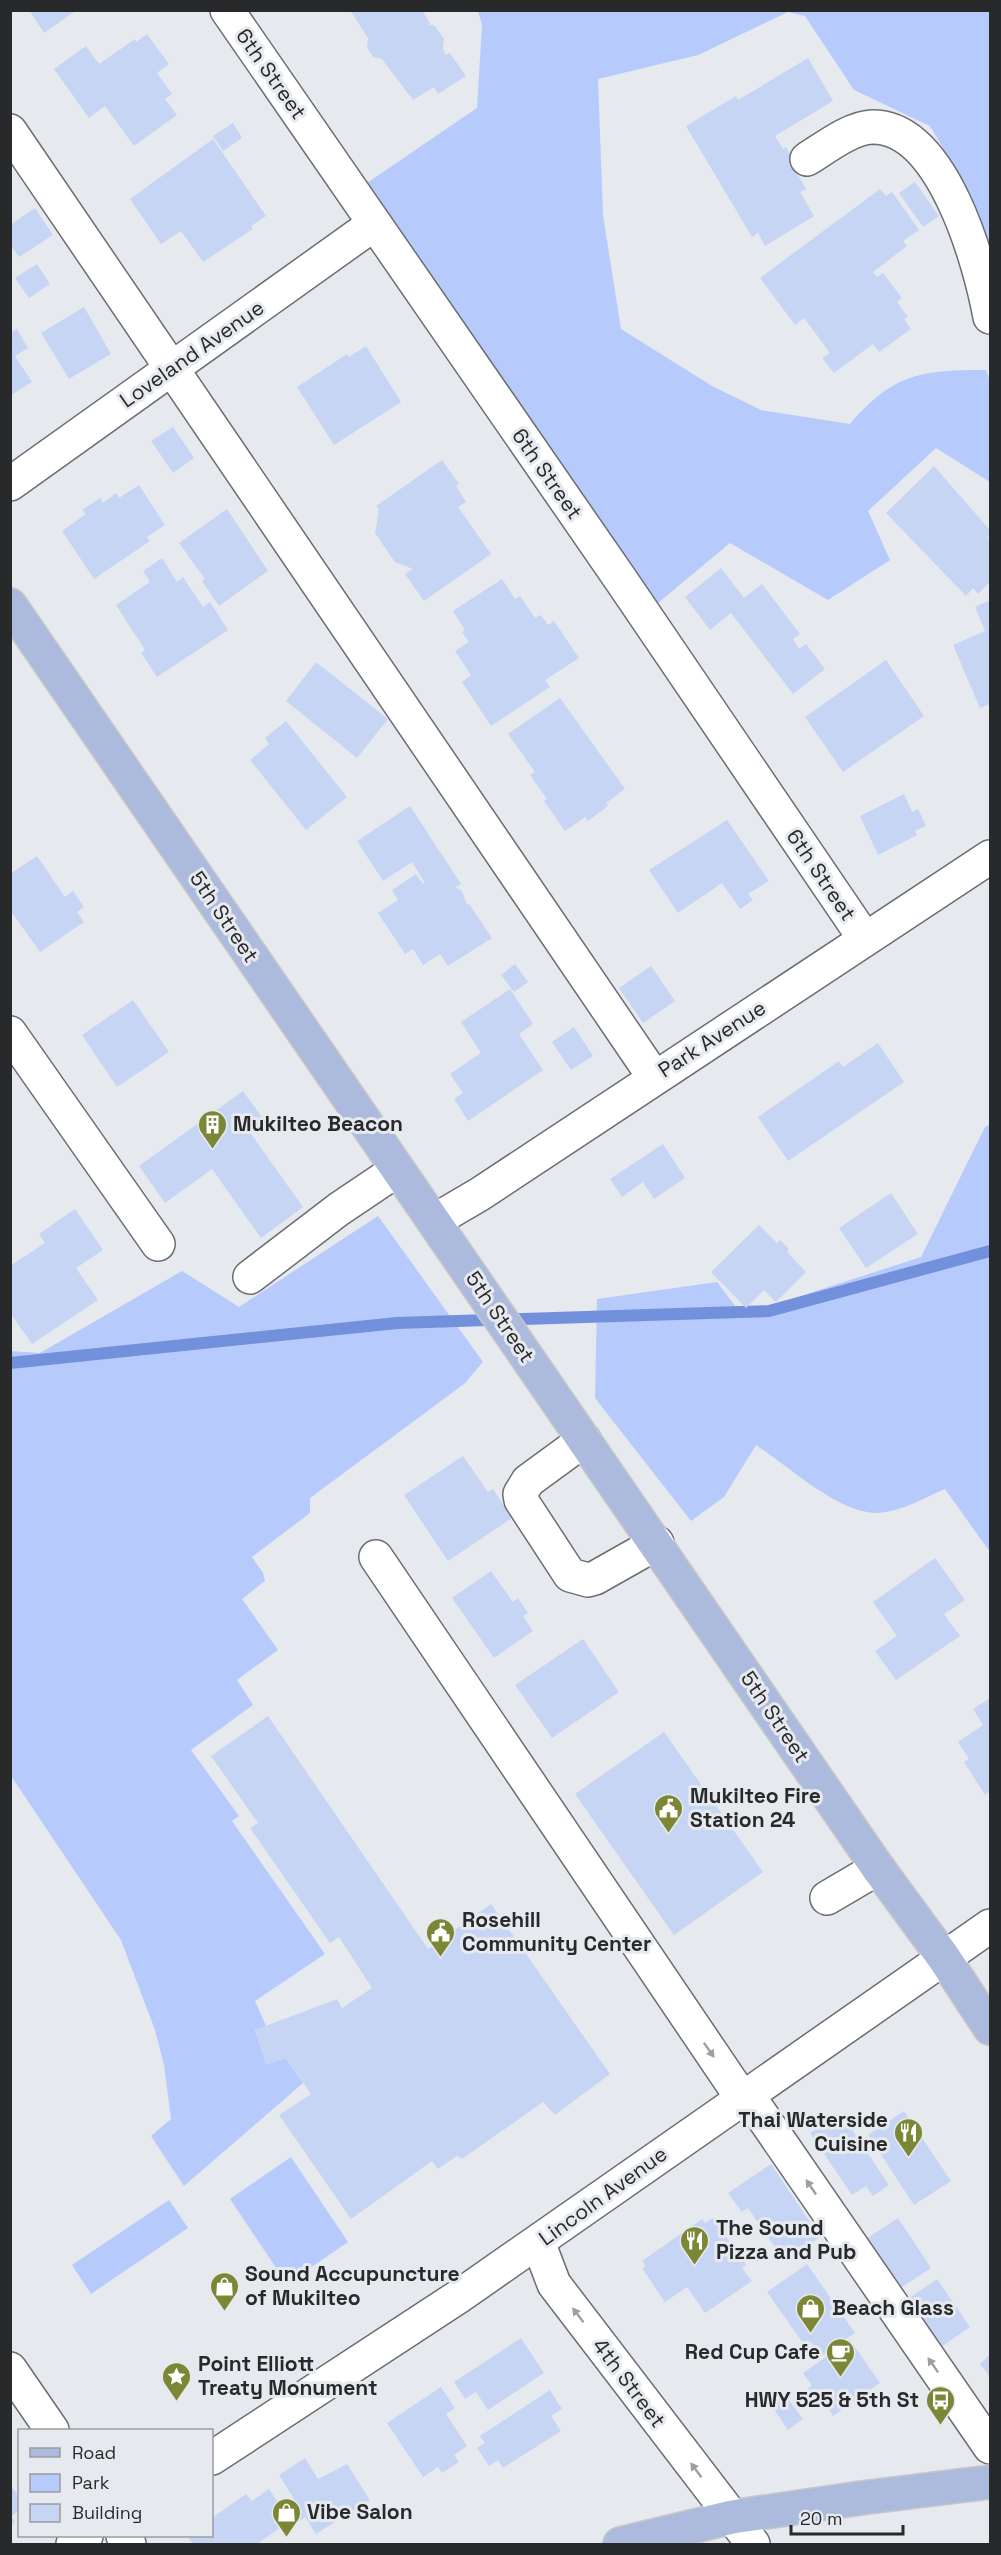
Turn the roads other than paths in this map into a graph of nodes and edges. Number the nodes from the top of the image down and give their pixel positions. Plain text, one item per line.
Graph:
1 (227, 10) edge
2 (10, 131) edge
3 (807, 159) dead end
4 (374, 224) junction
5 (990, 317) edge
6 (171, 368) junction
7 (10, 484) edge
8 (10, 605) edge
9 (990, 857) edge
10 (865, 939) junction
11 (10, 1033) edge
12 (654, 1077) junction
13 (397, 1170) junction
14 (434, 1221) junction
15 (158, 1244) dead end
16 (250, 1277) dead end
17 (584, 1440) junction
18 (657, 1543) junction
19 (376, 1557) dead end
20 (878, 1868) junction
21 (827, 1898) dead end
22 (990, 1926) edge
23 (945, 1958) junction
24 (990, 2028) edge
25 (745, 2096) junction
26 (538, 2242) junction
27 (10, 2369) edge
28 (51, 2429) edge
29 (990, 2447) edge
30 (213, 2457) edge
31 (990, 2482) edge
32 (732, 2517) junction
33 (620, 2544) edge
34 (753, 2544) edge

1 - 4 street, 6th Street
2 - 6 street
3 - 5 street
4 - 6 street, Loveland Avenue
4 - 10 street, 6th Street
6 - 7 street, Loveland Avenue
6 - 12 street
8 - 13 main road, 5th Street
9 - 10 street, Park Avenue
10 - 12 street, Park Avenue
11 - 15 street
12 - 14 street, Park Avenue
13 - 14 main road, 5th Street
13 - 16 street
14 - 17 main road, 5th Street
17 - 18 main road, 5th Street
17 - 18 street
18 - 20 main road, 5th Street
19 -> 25 street
20 - 21 street
20 - 23 main road, 5th Street
22 - 23 street, Lincoln Avenue
23 - 24 main road, 5th Street
23 - 25 street, Lincoln Avenue
25 - 26 street, Lincoln Avenue
29 -> 25 street
26 - 30 street, Lincoln Avenue
32 -> 26 street, 4th Street
27 - 28 street
31 - 32 main road
32 - 33 main road
32 - 34 street, 4th Street

